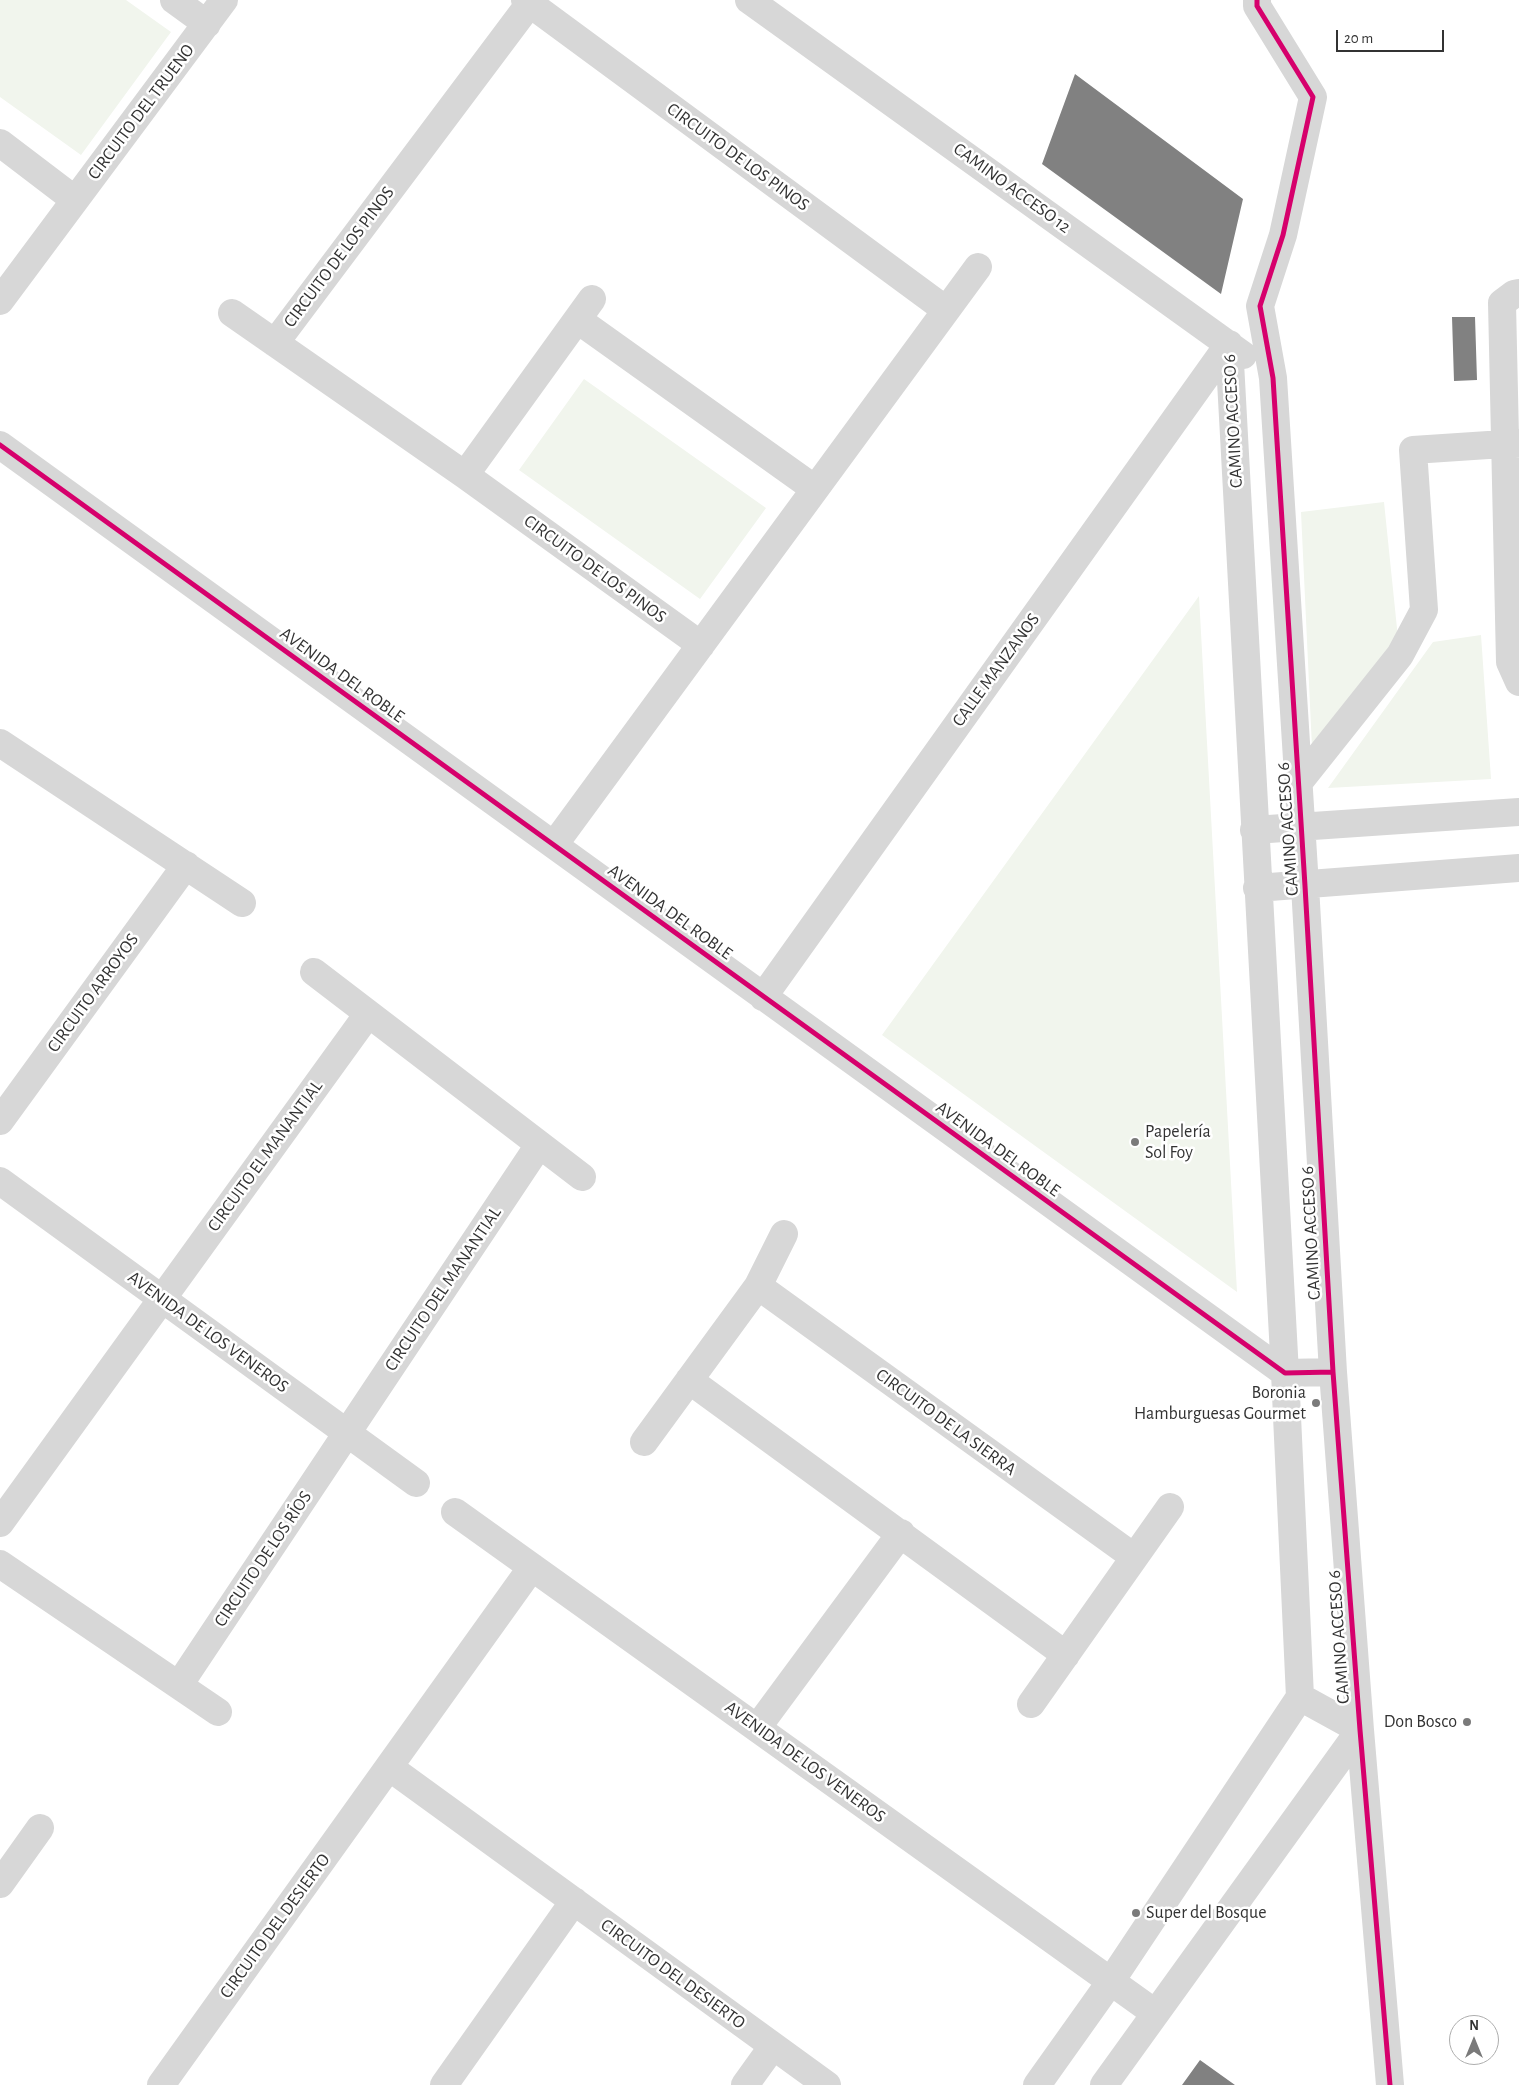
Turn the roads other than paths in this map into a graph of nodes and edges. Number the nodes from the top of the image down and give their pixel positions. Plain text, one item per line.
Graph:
1 (174, 0) edge
2 (224, 0) edge
3 (749, 0) edge
4 (1256, 0) edge
5 (528, 2) edge
6 (207, 24) junction
7 (0, 143) edge
8 (75, 200) junction
9 (978, 267) dead end
10 (1519, 294) edge
11 (0, 301) edge
12 (946, 310) junction
13 (232, 313) dead end
14 (275, 343) junction
15 (1229, 344) junction
16 (1273, 378) junction
17 (1512, 443) edge
18 (0, 445) edge
19 (465, 475) junction
20 (815, 489) junction
21 (701, 645) junction
22 (1519, 682) edge
23 (0, 743) edge
24 (1298, 782) junction
25 (1519, 812) edge
26 (1301, 826) junction
27 (1254, 830) junction
28 (554, 845) junction
29 (186, 865) junction
30 (1519, 868) edge
31 (1305, 886) junction
32 (1257, 888) junction
33 (242, 903) dead end
34 (314, 972) dead end
35 (763, 997) junction
36 (368, 1014) junction
37 (0, 1121) edge
38 (539, 1145) junction
39 (582, 1177) dead end
40 (0, 1181) edge
41 (784, 1234) dead end
42 (758, 1286) junction
43 (162, 1298) junction
44 (1333, 1372) junction
45 (1285, 1373) junction
46 (689, 1380) junction
47 (347, 1432) junction
48 (644, 1442) dead end
49 (416, 1483) dead end
50 (1170, 1507) dead end
51 (455, 1512) dead end
52 (0, 1523) edge
53 (901, 1533) junction
54 (1134, 1557) junction
55 (0, 1564) edge
56 (532, 1568) junction
57 (1066, 1655) junction
58 (179, 1685) junction
59 (1300, 1697) junction
60 (1031, 1704) dead end
61 (218, 1712) dead end
62 (757, 1728) junction
63 (1360, 1730) junction
64 (389, 1767) junction
65 (40, 1828) dead end
66 (0, 1884) edge
67 (574, 1901) junction
68 (1111, 1981) junction
69 (1156, 2013) junction
70 (773, 2046) junction
71 (161, 2085) edge
72 (444, 2085) edge
73 (745, 2085) edge
74 (827, 2085) edge
75 (1037, 2085) edge
76 (1104, 2085) edge
77 (1390, 2085) edge

1 - 6 street
2 - 6 street, CIRCUITO DEL TRUENO
3 - 15 street, CAMINO ACCESO 12
4 - 16 street, CAMINO ACCESO 6
5 - 12 street, CIRCUITO DE LOS PINOS
5 - 14 street, CIRCUITO DE LOS PINOS
6 - 8 street, CIRCUITO DEL TRUENO
7 - 8 street
8 - 11 street, CIRCUITO DEL TRUENO
9 - 12 street
10 - 17 street
12 - 20 street
13 - 14 street, CIRCUITO DE LOS PINOS
14 - 19 street, CIRCUITO DE LOS PINOS
15 - 16 street, CAMINO ACCESO 12
15 - 27 street, CAMINO ACCESO 6
15 - 35 street, CALLE MANZANOS
16 - 24 street, CAMINO ACCESO 6
17 - 22 street
17 - 24 street
18 - 28 street, AVENIDA DEL ROBLE
19 - 20 street
19 - 21 street, CIRCUITO DE LOS PINOS
20 - 21 street
21 - 28 street
23 - 29 street
24 - 26 street, CAMINO ACCESO 6
25 - 26 street
26 - 27 street
26 - 31 street, CAMINO ACCESO 6
27 - 32 street, CAMINO ACCESO 6
28 - 35 street, AVENIDA DEL ROBLE
29 - 33 street
29 - 37 street, CIRCUITO ARROYOS
30 - 31 street
31 - 32 street
31 - 44 street, CAMINO ACCESO 6
32 - 45 street, CAMINO ACCESO 6
34 - 36 street
35 - 45 street, AVENIDA DEL ROBLE
36 - 38 street
36 - 43 street, CIRCUITO EL MANANTIAL
38 - 39 street
38 - 47 street, CIRCUITO DEL MANANTIAL
40 - 43 street, AVENIDA DE LOS VENEROS
41 - 42 street
42 - 46 street
42 - 54 street, CIRCUITO DE LA SIERRA
43 - 47 street, AVENIDA DE LOS VENEROS
43 - 52 street
44 - 45 street
44 - 63 street, CAMINO ACCESO 6
45 - 59 street, CAMINO ACCESO 6
46 - 48 street
46 - 53 street
47 - 49 street, AVENIDA DE LOS VENEROS
47 - 58 street, CIRCUITO DE LOS RÍOS
50 - 54 street
51 - 56 street, AVENIDA DE LOS VENEROS
53 - 57 street
53 - 62 street
54 - 57 street
55 - 58 street
56 - 62 street, AVENIDA DE LOS VENEROS
56 - 64 street, CIRCUITO DEL DESIERTO
57 - 60 street
58 - 61 street
59 - 63 street
59 - 68 street
62 - 68 street, AVENIDA DE LOS VENEROS
63 - 69 street
63 - 77 street, CAMINO ACCESO 6
64 - 67 street, CIRCUITO DEL DESIERTO
64 - 71 street, CIRCUITO DEL DESIERTO
65 - 66 street
67 - 70 street, CIRCUITO DEL DESIERTO
67 - 72 street
68 - 69 street, AVENIDA DE LOS VENEROS
68 - 75 street
69 - 76 street
70 - 73 street
70 - 74 street, CIRCUITO DEL DESIERTO

